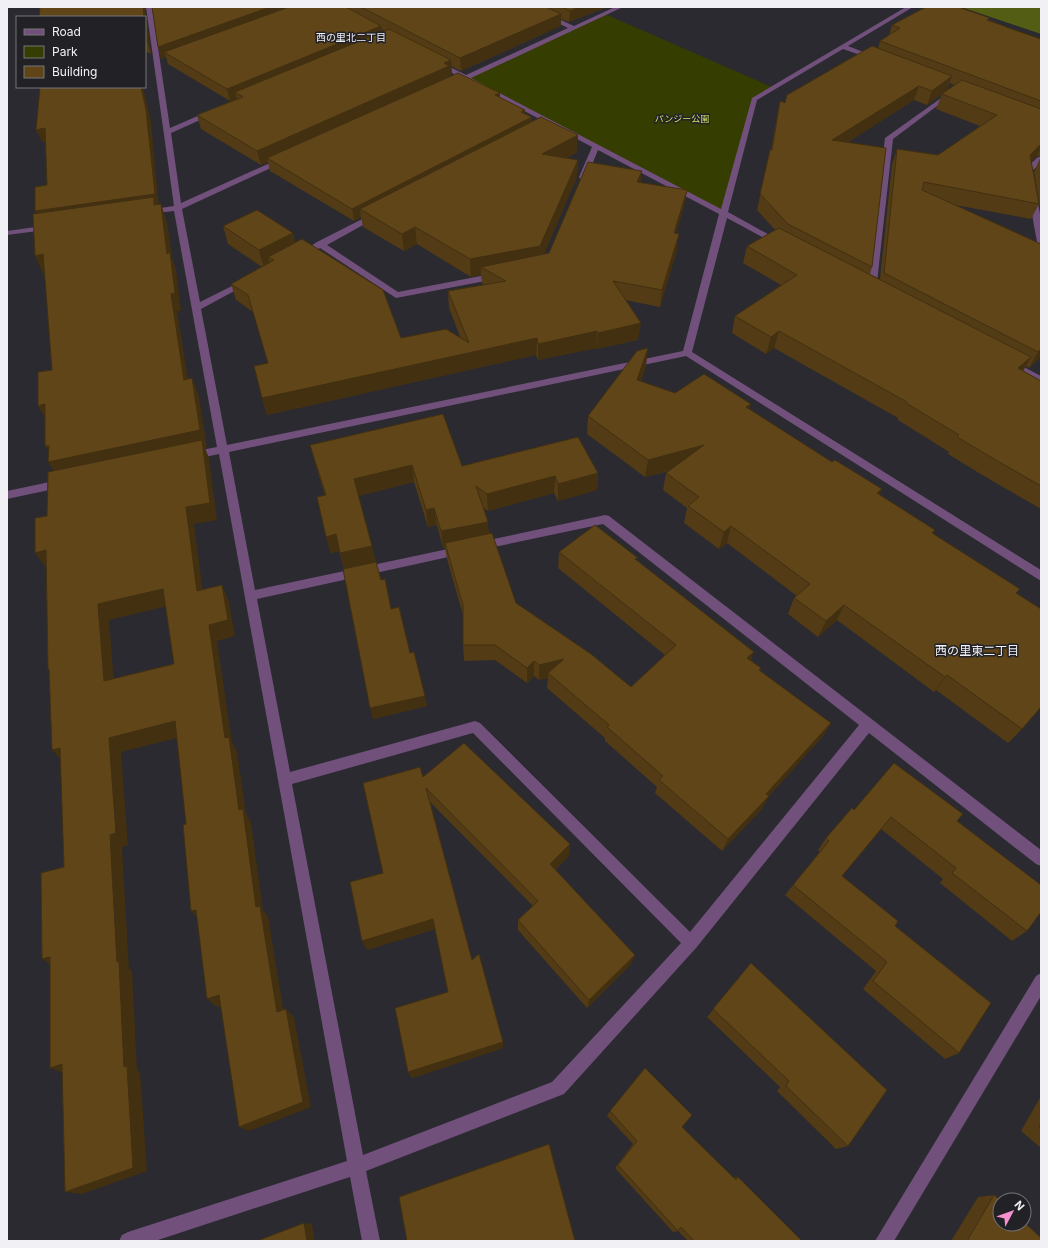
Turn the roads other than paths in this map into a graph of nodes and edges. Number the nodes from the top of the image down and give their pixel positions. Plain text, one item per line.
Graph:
1 (150, 7) edge
2 (528, 7) edge
3 (620, 7) edge
4 (910, 7) edge
5 (573, 28) junction
6 (844, 47) junction
7 (432, 60) edge
8 (881, 61) edge
9 (466, 78) junction
10 (451, 84) edge
11 (948, 87) edge
12 (218, 111) edge
13 (167, 132) junction
14 (596, 147) junction
15 (293, 156) edge
16 (1041, 159) edge
17 (581, 182) edge
18 (178, 208) junction
19 (384, 211) edge
20 (139, 214) edge
21 (723, 214) junction
22 (61, 225) edge
23 (7, 233) edge
24 (1041, 242) edge
25 (320, 244) junction
26 (787, 247) edge
27 (293, 258) edge
28 (505, 274) edge
29 (251, 280) edge
30 (872, 291) edge
31 (196, 308) junction
32 (687, 353) junction
33 (999, 357) edge
34 (1041, 380) edge
35 (223, 450) junction
36 (178, 459) edge
37 (72, 482) edge
38 (7, 495) edge
39 (1041, 576) edge
40 (250, 596) junction
41 (868, 724) junction
42 (285, 780) junction
43 (1041, 859) edge
44 (691, 943) junction
45 (1041, 981) edge
46 (357, 1166) junction
47 (128, 1241) edge
48 (371, 1241) edge
49 (884, 1241) edge

1 - 13 street
2 - 5 street
3 - 5 street
4 - 6 street
5 - 9 street
6 - 8 street
6 - 21 street
7 - 9 street
9 - 10 street
9 - 14 street
11 - 30 street
12 - 13 street
13 - 18 street
14 - 17 street
14 - 21 street
15 - 18 street
16 - 24 street
18 - 20 street
18 - 31 street
19 - 25 street
21 - 26 street
21 - 32 street
22 - 23 street
25 - 27 street
25 - 28 street
29 - 31 street
31 - 35 street
32 - 35 street
32 - 39 street
33 - 34 street
35 - 36 street
35 - 40 street
37 - 38 street
40 - 41 street
40 - 42 street
41 - 43 street
41 - 44 street
42 - 44 street
42 - 46 street
44 - 46 street
45 - 49 street
46 - 47 street
46 - 48 street

